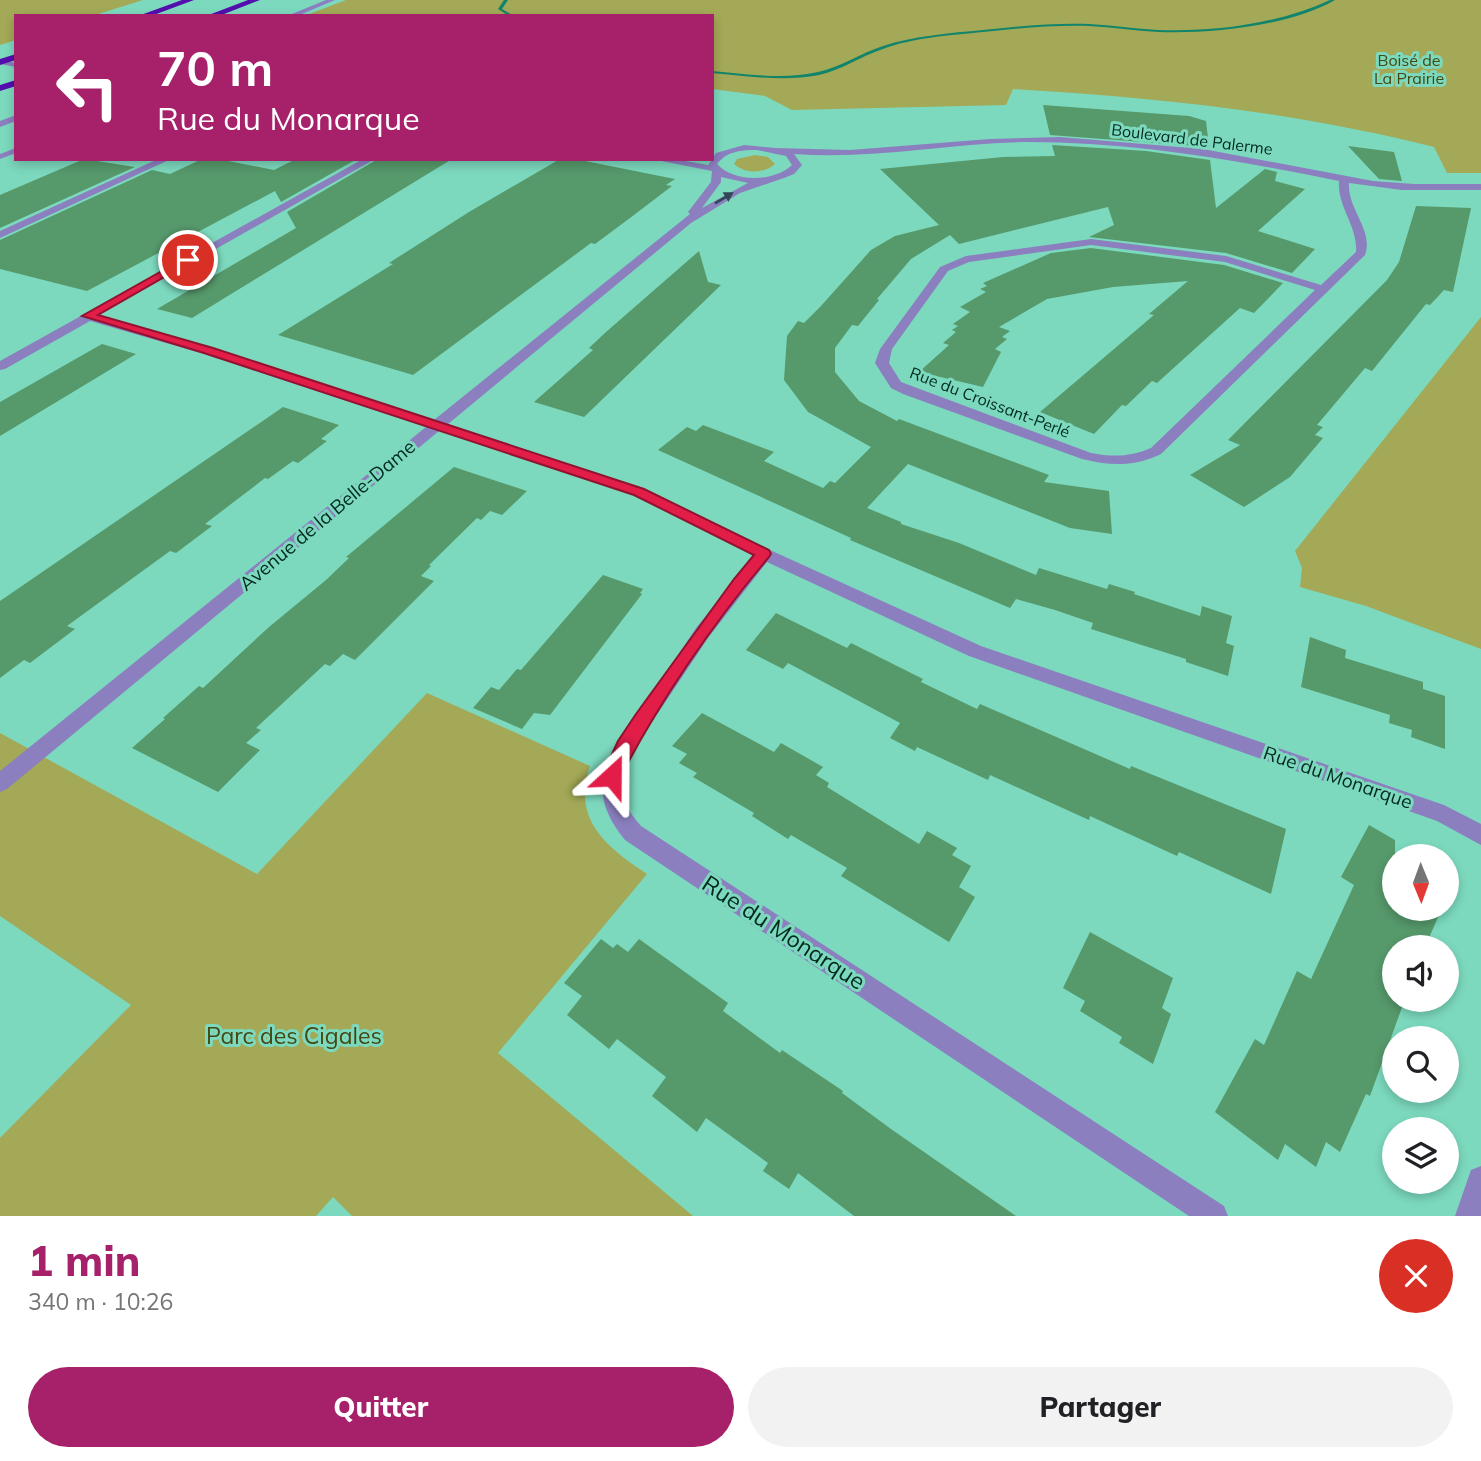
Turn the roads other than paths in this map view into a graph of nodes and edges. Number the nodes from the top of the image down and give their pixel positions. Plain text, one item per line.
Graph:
1 (190, 0) edge
2 (256, 0) edge
3 (332, 0) edge
4 (148, 14) edge
5 (216, 14) edge
6 (294, 14) edge
7 (780, 150) junction
8 (727, 151) junction
9 (898, 151) junction
10 (714, 154) edge
11 (162, 161) edge
12 (366, 161) edge
13 (667, 161) edge
14 (716, 170) junction
15 (786, 175) junction
16 (763, 180) junction
17 (1344, 180) junction
18 (1481, 187) edge
19 (687, 221) junction
20 (0, 235) edge
21 (1323, 289) junction
22 (88, 316) junction
23 (0, 366) edge
24 (437, 424) junction
25 (764, 554) junction
26 (0, 783) edge
27 (1481, 835) edge
28 (1481, 1180) edge
29 (1213, 1216) edge
30 (1469, 1216) edge

1 - 4 highway
2 - 5 highway
3 - 6 street
7 - 8 street, Boulevard de Palerme
7 - 9 street, Boulevard de Palerme
7 - 15 street
8 - 10 street, Boulevard de Palerme
8 - 14 street, Avenue de la Belle-Dame
9 - 15 street, Boulevard de Palerme
9 - 17 street, Boulevard de Palerme
11 - 20 street
12 - 22 street
13 - 14 street
14 - 16 street
14 - 19 street, Avenue de la Belle-Dame
15 - 16 street, Boulevard de Palerme
19 -> 16 street, Avenue de la Belle-Dame
17 - 18 street, Boulevard de Palerme
17 - 21 street, Rue du Croissant-Perlé
19 - 24 street, Avenue de la Belle-Dame
21 - 21 street, Rue du Croissant-Perlé
22 - 23 street
22 - 24 street, Rue du Monarque
24 - 25 street, Rue du Monarque
24 - 26 street, Avenue de la Belle-Dame
25 - 27 street, Rue du Monarque
25 - 29 street, Rue du Monarque
28 - 30 street

